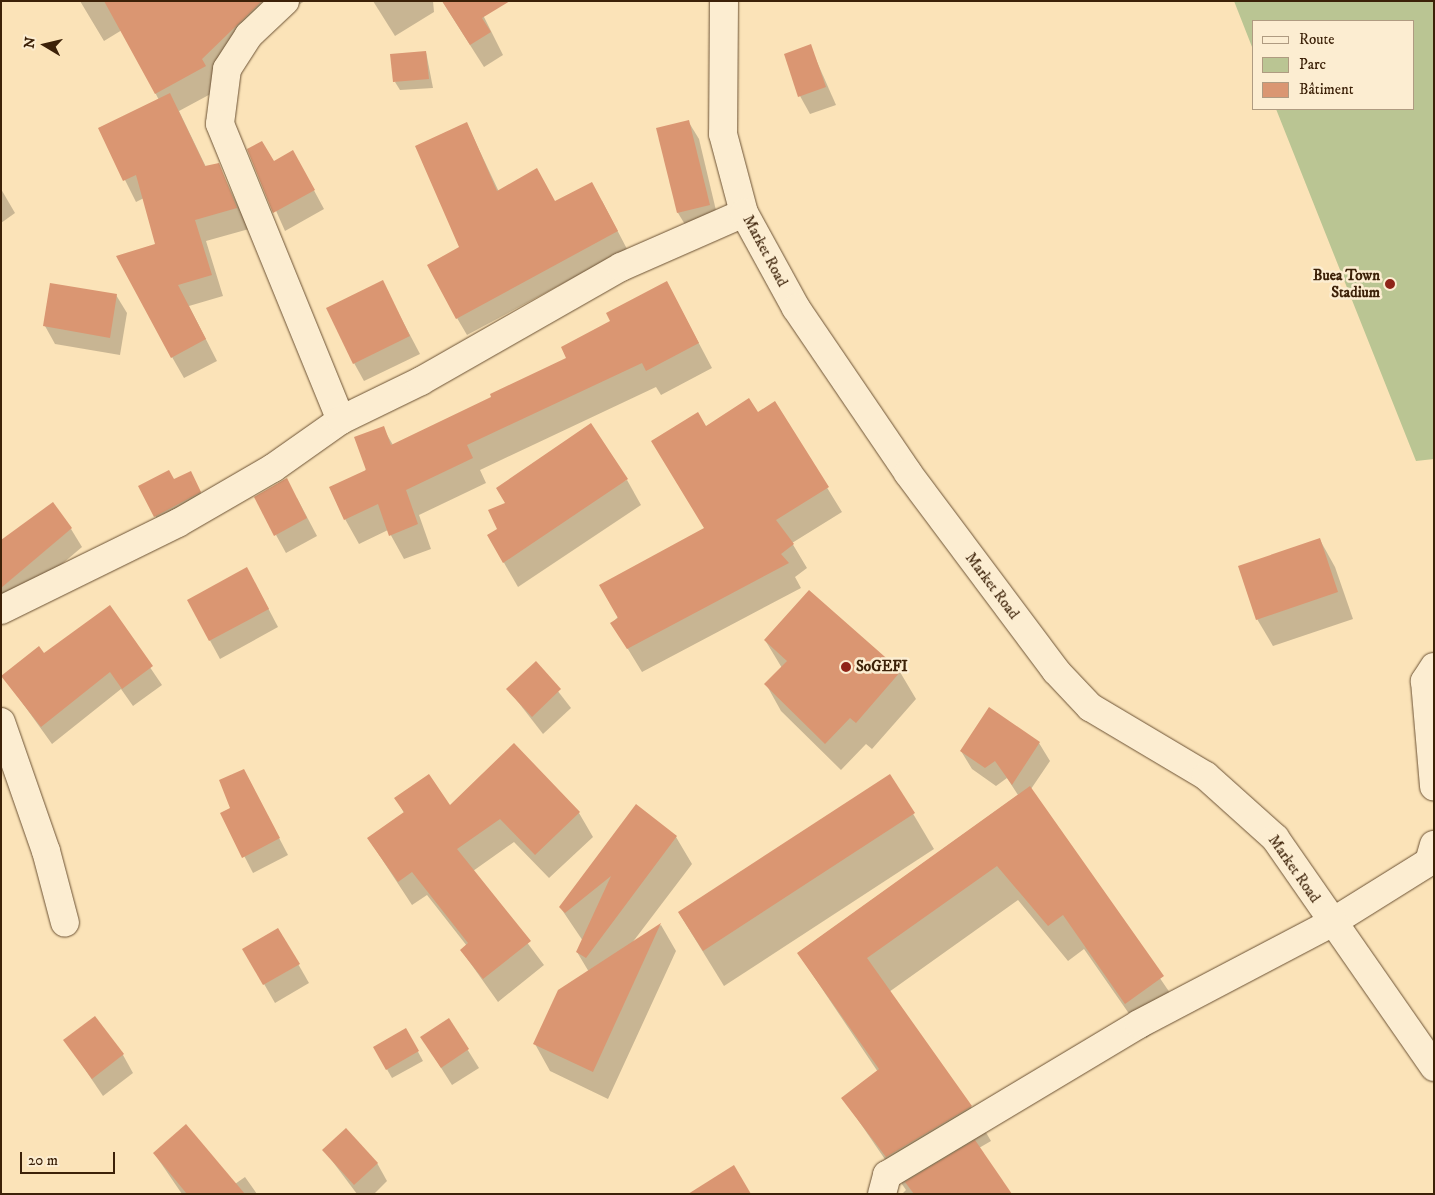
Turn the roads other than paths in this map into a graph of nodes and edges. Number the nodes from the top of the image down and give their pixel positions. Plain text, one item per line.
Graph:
1 (285, 1) edge
2 (724, 1) edge
3 (744, 212) junction
4 (341, 420) junction
5 (1, 610) edge
6 (1434, 667) edge
7 (1, 722) edge
8 (1434, 787) edge
9 (1432, 858) edge
10 (65, 923) dead end
11 (1331, 923) junction
12 (1434, 1067) edge
13 (882, 1194) edge

1 - 4 street
2 - 3 street, Market Road
3 - 4 street
3 - 11 street, Market Road
4 - 5 street
6 - 8 street
7 - 10 street
9 - 11 street
11 - 12 street, Market Road
11 - 13 street

